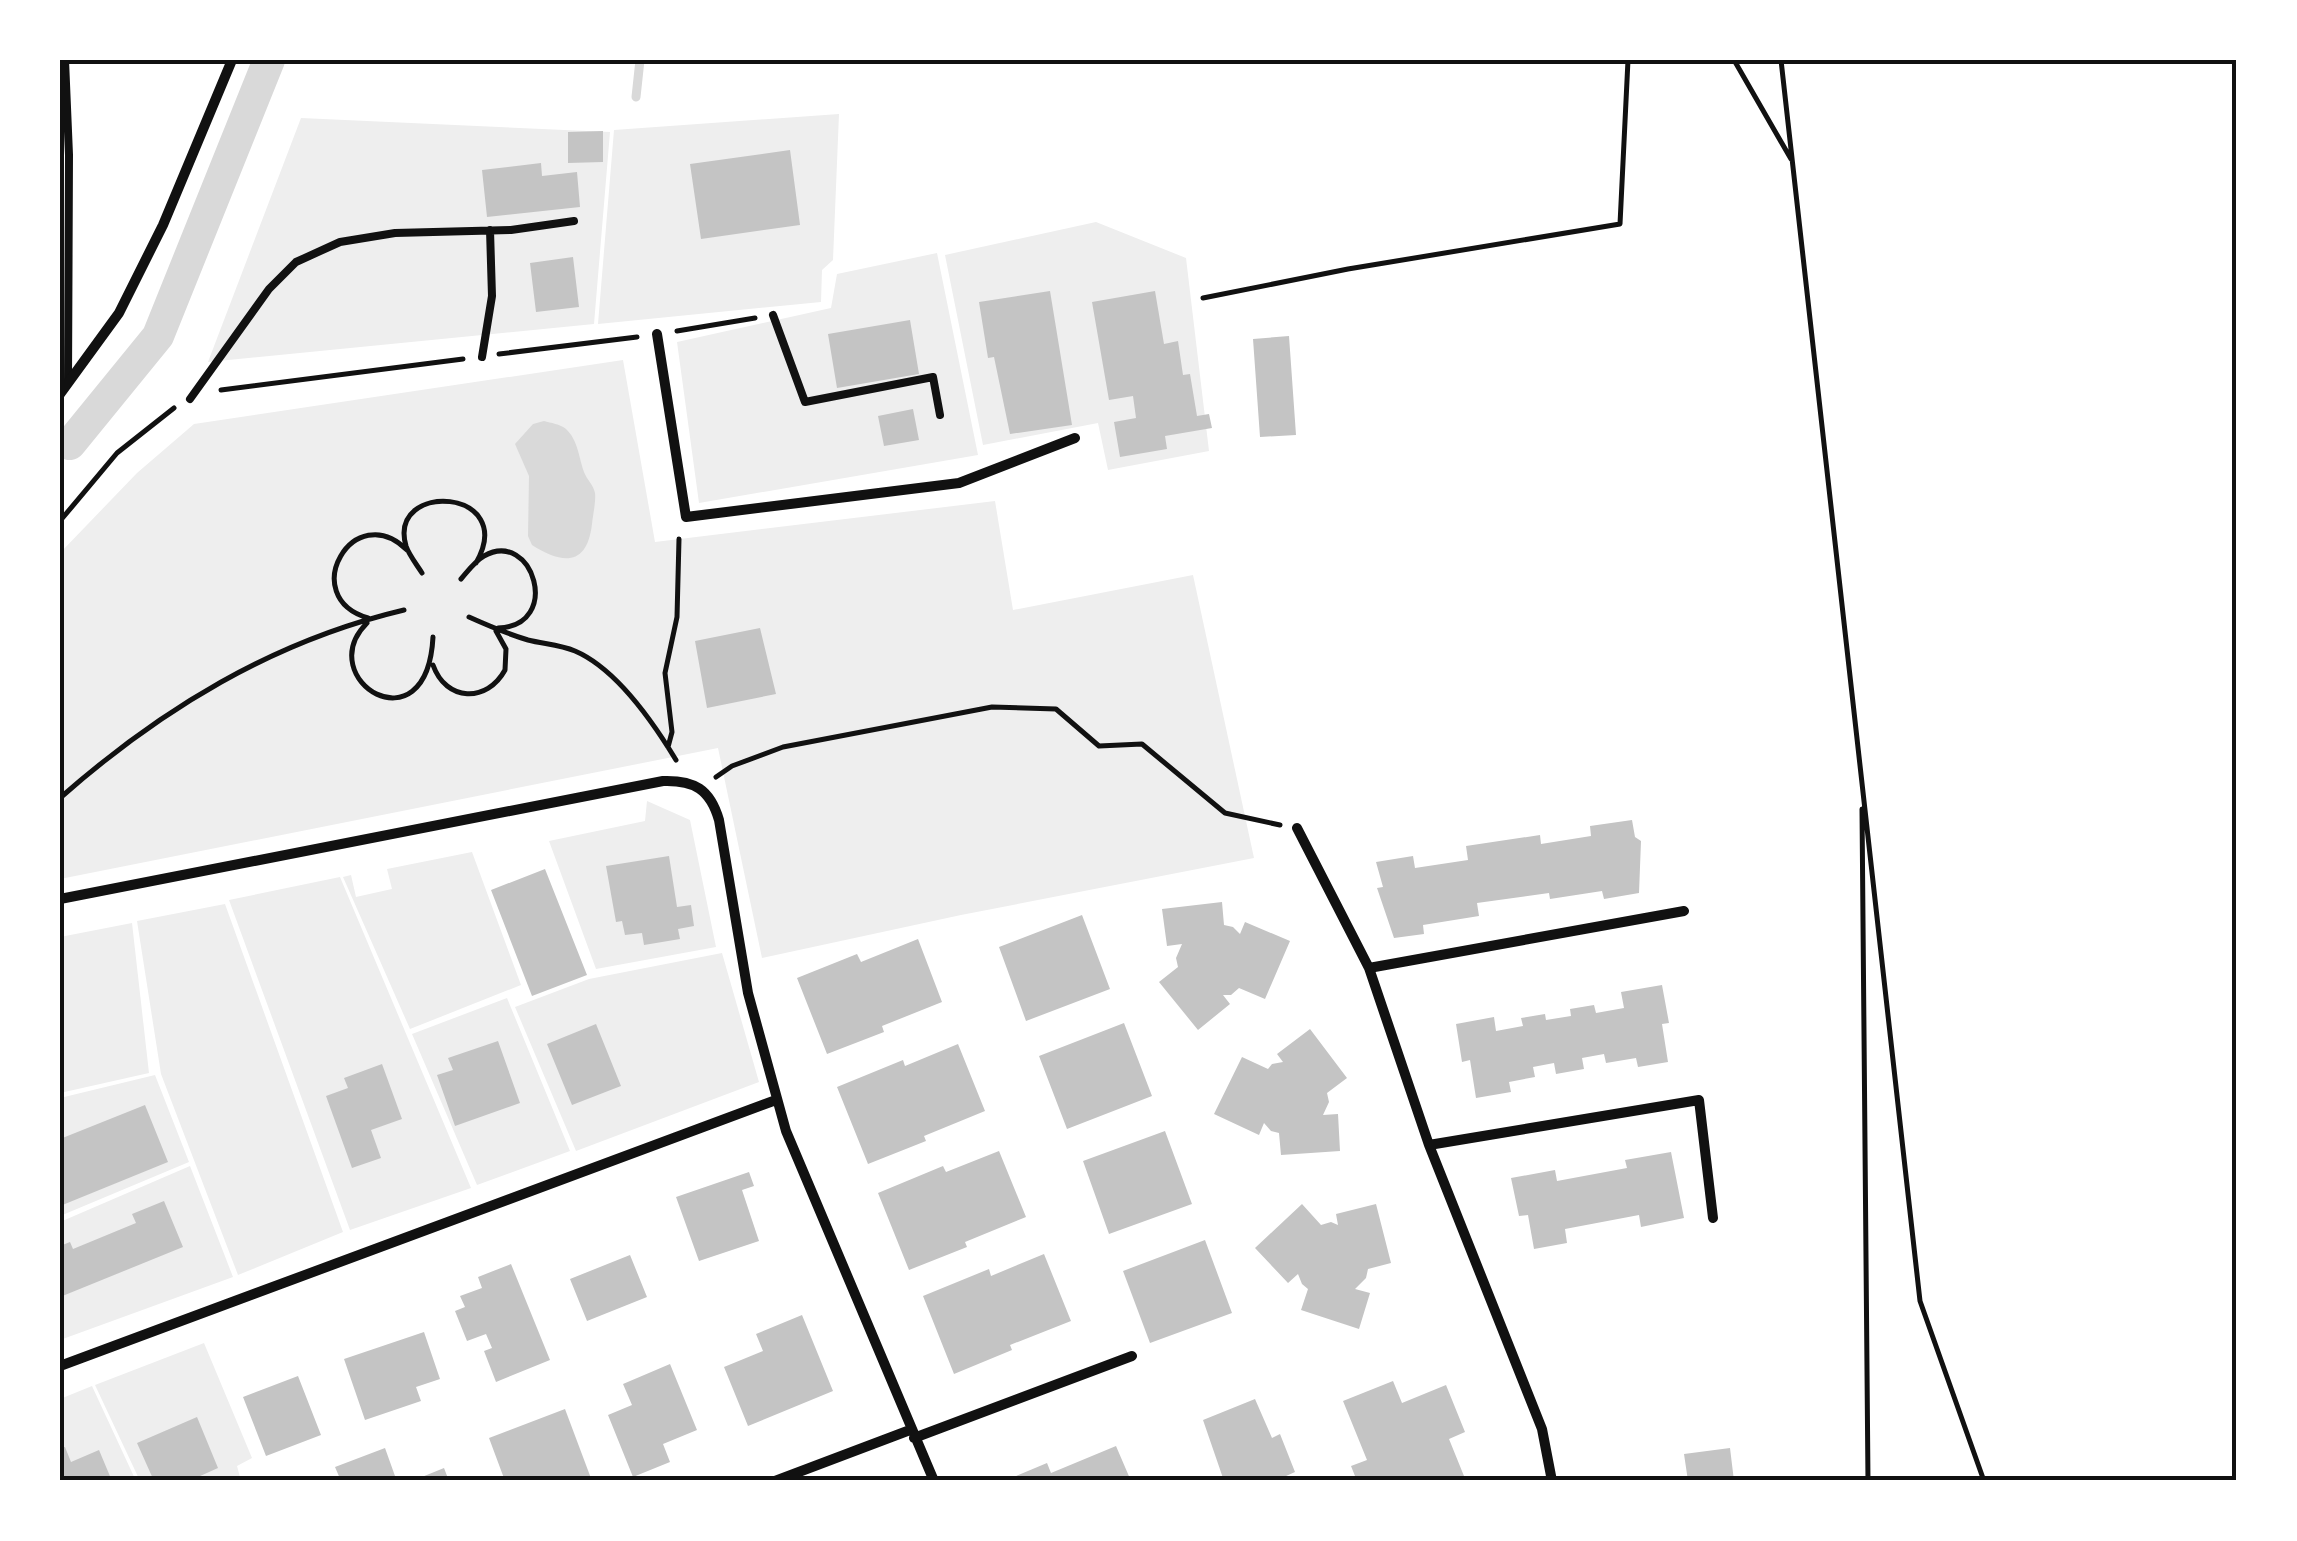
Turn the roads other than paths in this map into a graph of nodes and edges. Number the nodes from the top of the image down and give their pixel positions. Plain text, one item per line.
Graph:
1 (65, 60) edge
2 (232, 60) edge
3 (574, 221) dead end
4 (490, 230) junction
5 (773, 315) road end
6 (657, 334) road end
7 (482, 356) road end
8 (68, 382) junction
9 (60, 394) edge
10 (190, 399) road end
11 (940, 415) dead end
12 (1075, 438) dead end
13 (1297, 828) road end
14 (60, 899) edge
15 (1684, 911) dead end
16 (1368, 968) junction
17 (776, 1100) junction
18 (1429, 1146) junction
19 (1714, 1218) dead end
20 (1132, 1356) dead end
21 (60, 1366) edge
22 (912, 1434) junction
23 (775, 1481) edge
24 (934, 1481) edge
25 (1552, 1481) edge

1 - 8 lane
2 - 8 street
3 - 4 lane
4 - 7 lane
4 - 10 lane
5 - 11 lane
6 - 12 street
8 - 9 street
13 - 16 street
14 - 17 street
15 - 16 street
16 - 18 street
17 - 21 street
17 - 22 street
18 - 19 street
18 - 25 street
20 - 22 street
22 - 23 street
22 - 24 street

